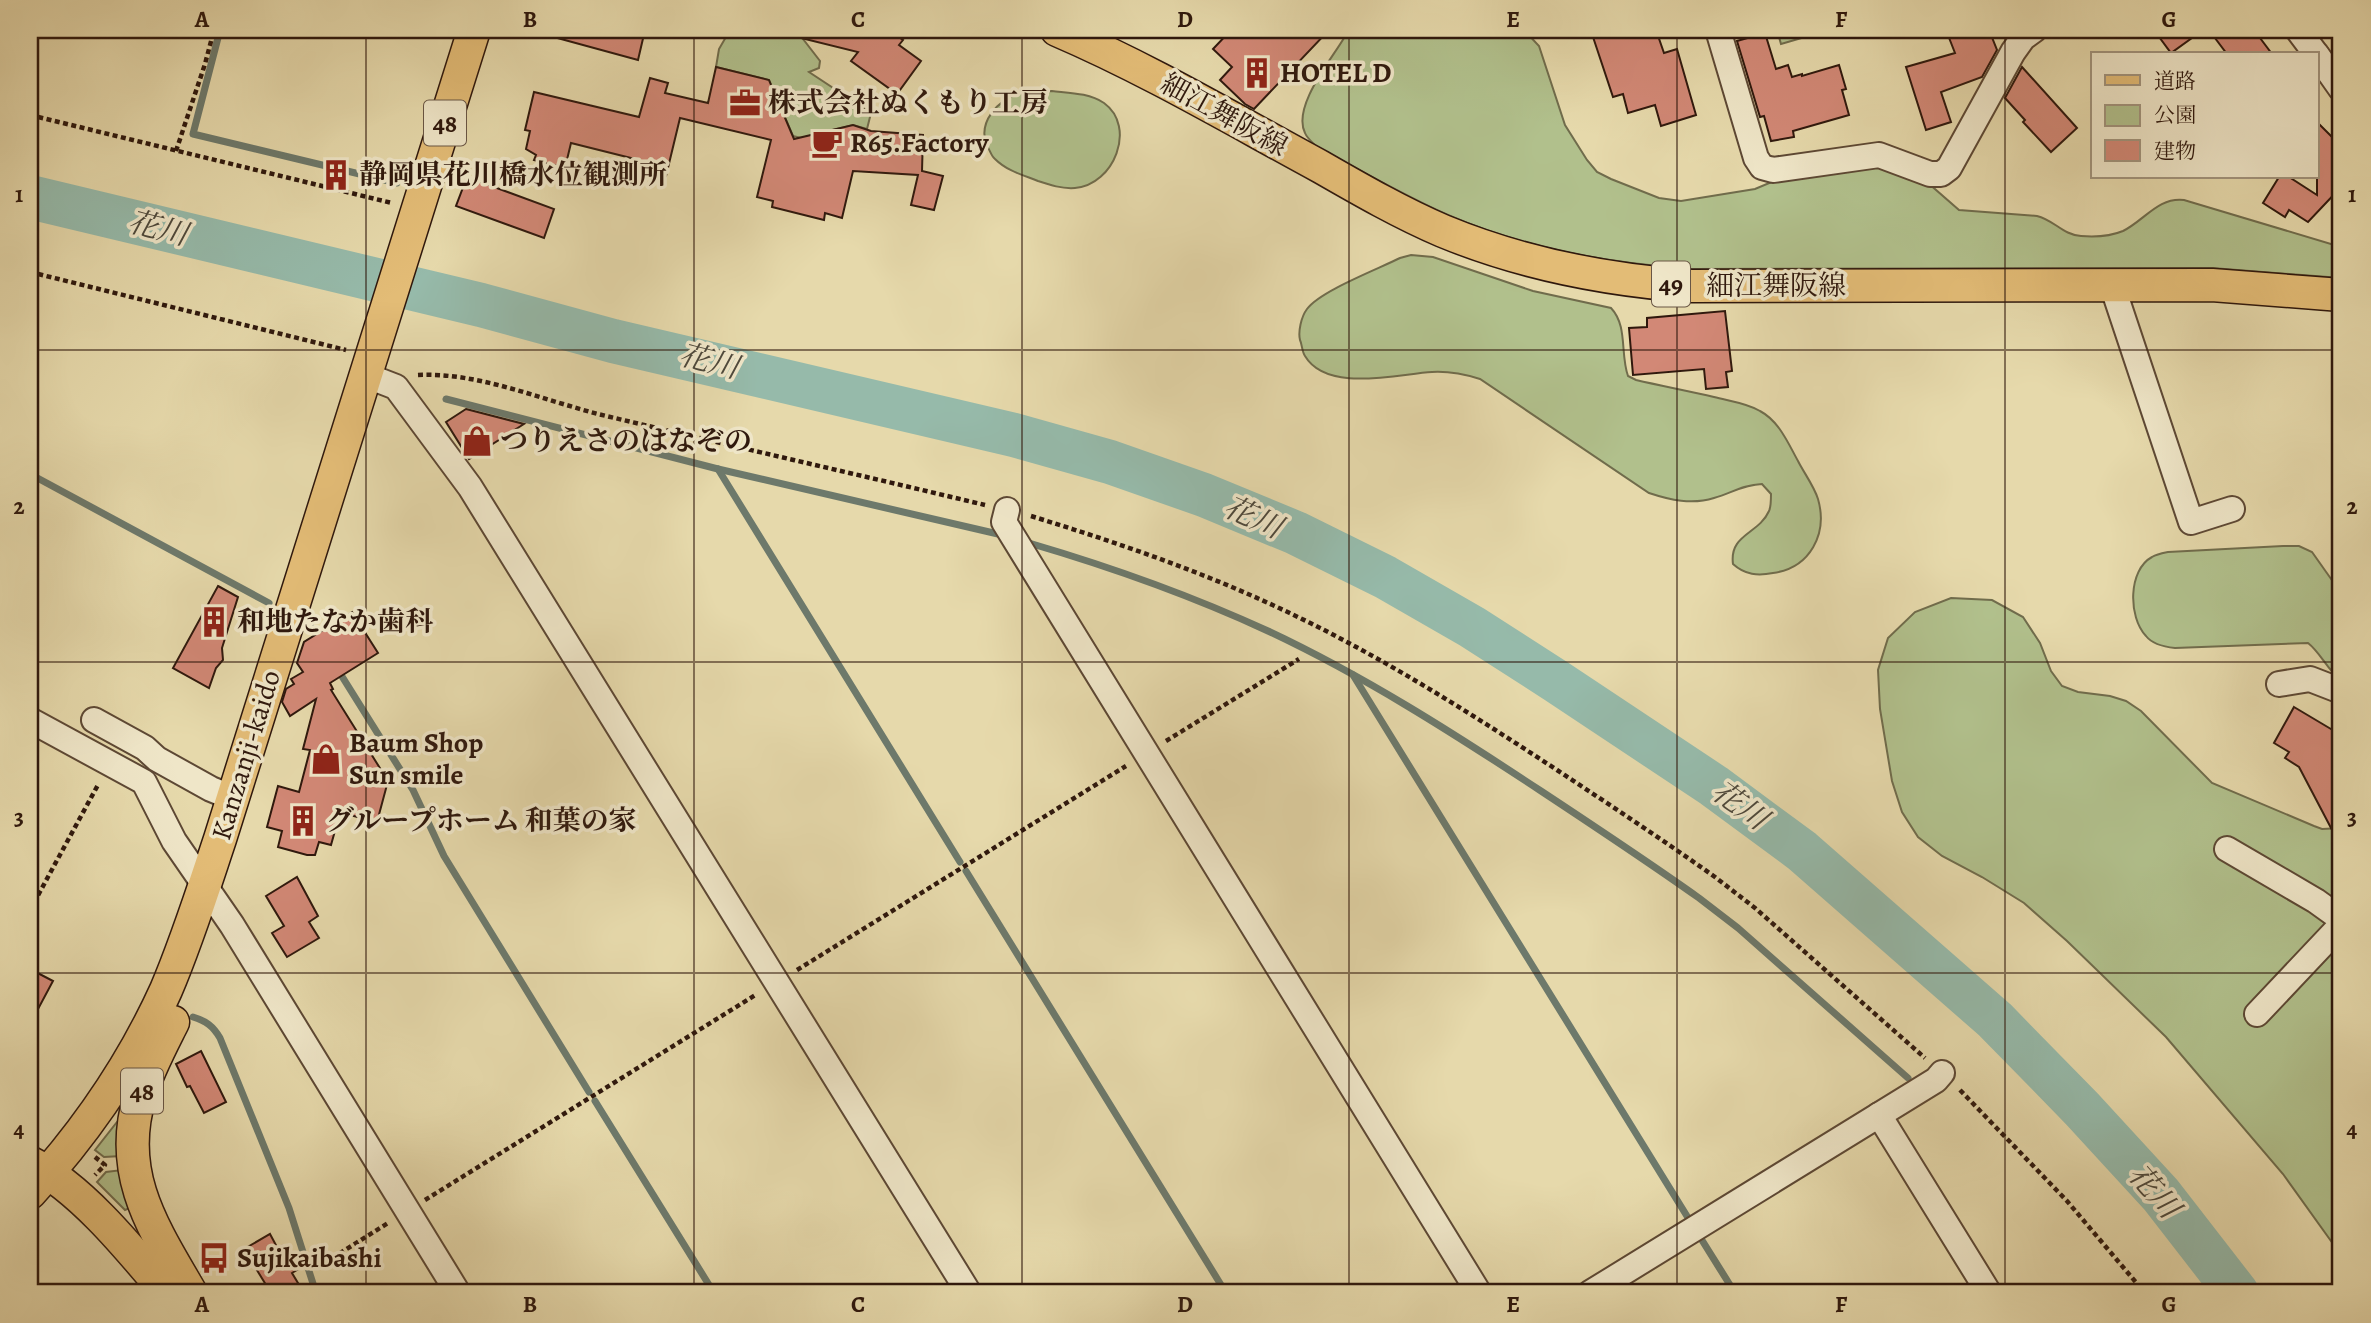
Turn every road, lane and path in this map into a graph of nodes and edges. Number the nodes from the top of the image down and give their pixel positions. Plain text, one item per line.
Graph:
1 (214, 30) edge
2 (474, 30) edge
3 (726, 30) edge
4 (1057, 30) edge
5 (1718, 30) edge
6 (2034, 30) edge
7 (2298, 30) edge
8 (729, 38) dead end
9 (2314, 52) edge
10 (2318, 58) edge
11 (2341, 89) edge
12 (30, 115) edge
13 (176, 150) junction
14 (416, 212) junction
15 (30, 272) edge
16 (2112, 285) junction
17 (2341, 295) edge
18 (369, 361) junction
19 (396, 387) junction
20 (2232, 509) dead end
21 (1007, 510) junction
22 (1299, 659) dead end
23 (2279, 684) dead end
24 (2341, 691) edge
25 (30, 720) edge
26 (94, 720) dead end
27 (1146, 754) junction
28 (100, 781) dead end
29 (233, 798) junction
30 (2227, 849) dead end
31 (205, 886) junction
32 (30, 910) edge
33 (2341, 919) edge
34 (2341, 925) edge
35 (776, 983) junction
36 (2257, 1014) dead end
37 (1942, 1073) junction
38 (1879, 1115) junction
39 (90, 1153) dead end
40 (36, 1176) edge
41 (93, 1179) dead end
42 (407, 1211) junction
43 (317, 1267) dead end
44 (167, 1293) edge
45 (191, 1293) edge
46 (458, 1293) edge
47 (969, 1293) edge
48 (1479, 1293) edge
49 (1590, 1293) edge
50 (1989, 1293) edge
51 (2145, 1293) edge

1 - 13 path
2 - 14 main road, Kanzanji-kaido / 48
3 - 8 path
4 - 16 main road, 細江舞阪線 / 49
5 - 6 street
7 - 9 street
10 - 11 street
12 - 13 path
13 - 14 path
14 - 18 main road, Kanzanji-kaido / 48
15 - 18 path
16 - 17 main road, 細江舞阪線 / 49
16 - 20 street
18 - 19 street
18 - 29 main road, Kanzanji-kaido / 48
19 - 21 path
19 - 35 street
21 - 27 street
21 - 37 path
22 - 27 path
23 - 24 street
25 - 31 street
26 - 29 street
27 - 35 path
27 - 48 street
28 - 32 path
29 - 31 main road, Kanzanji-kaido / 48
30 - 33 street
31 - 40 main road, Kanzanji-kaido / 48
31 - 42 street
31 - 45 main road, 48
34 - 36 street
35 - 42 path
35 - 47 street
37 - 38 street
37 - 51 path
38 - 49 street
38 - 50 street
39 - 41 path
40 - 44 main road, Kanzanji-kaido / 48
42 - 43 path
42 - 46 street

